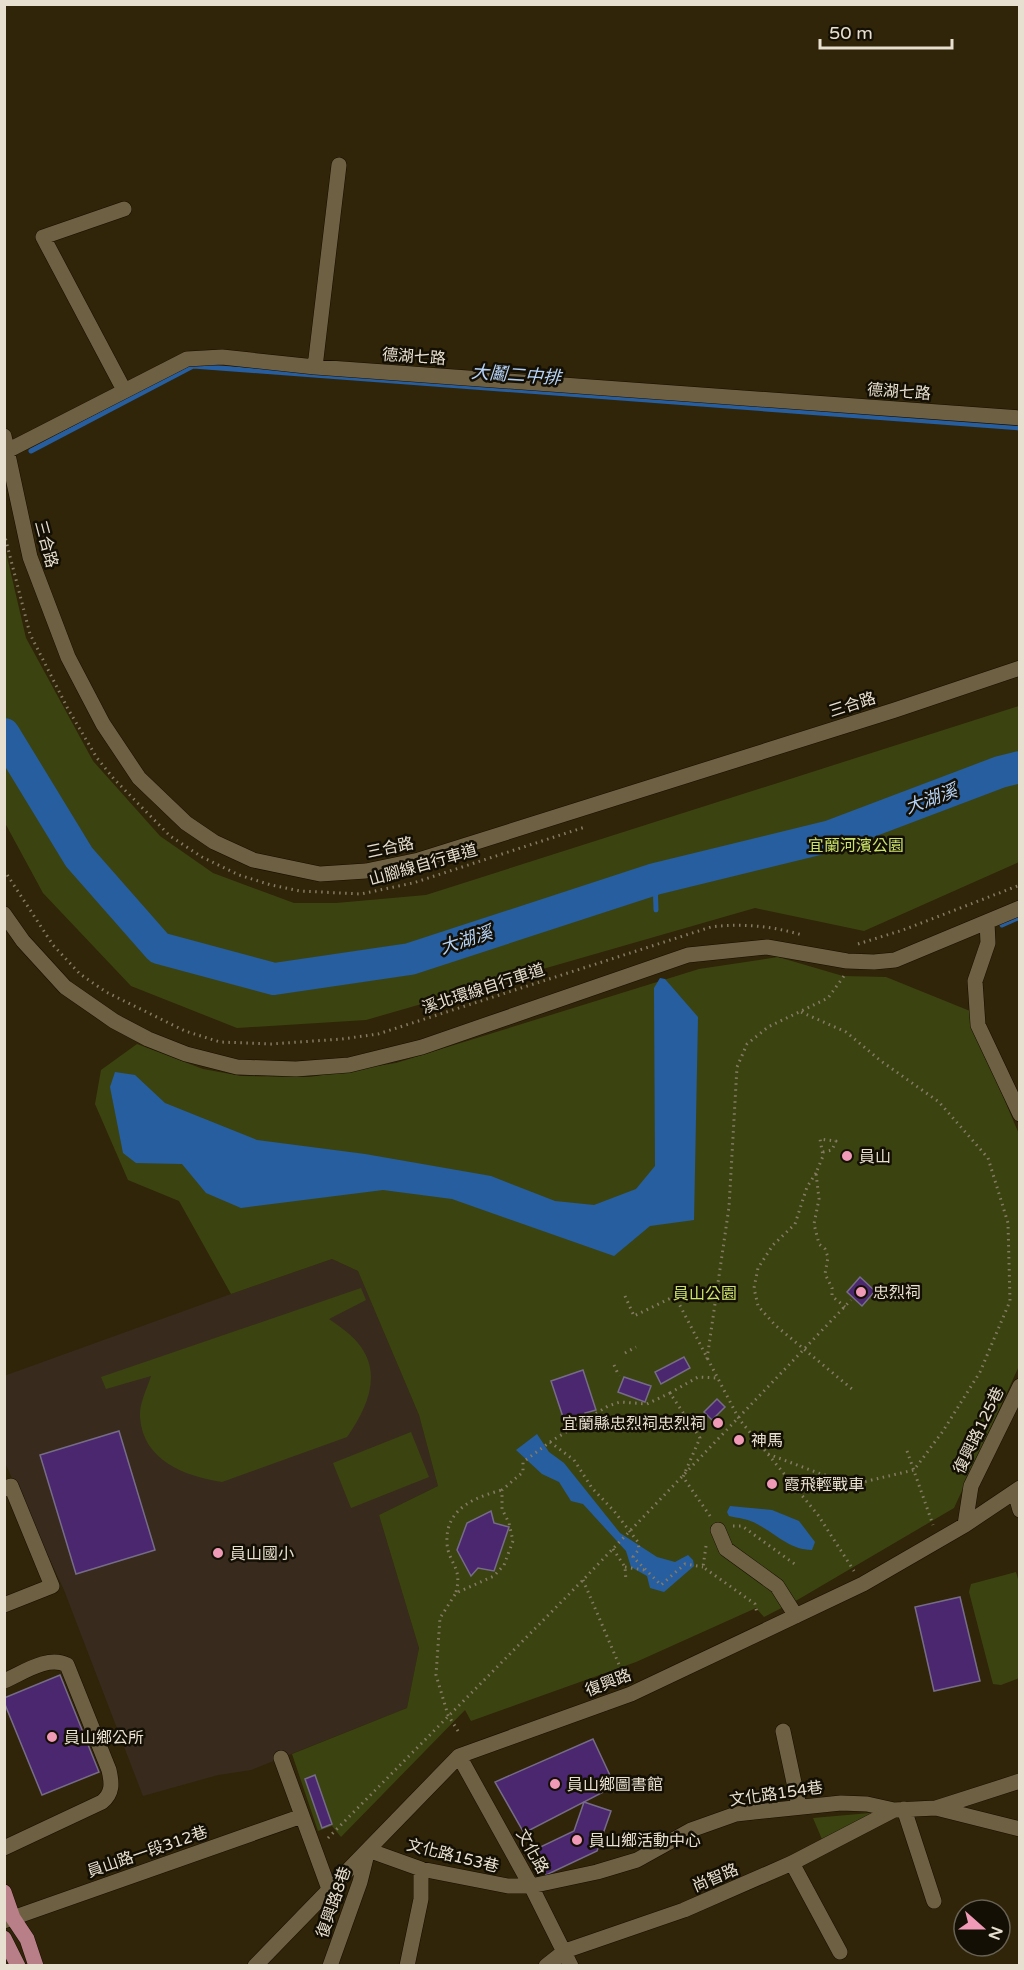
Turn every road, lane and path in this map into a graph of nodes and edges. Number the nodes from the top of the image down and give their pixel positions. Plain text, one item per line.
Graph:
1 (339, 165) dead end
2 (124, 209) dead end
3 (315, 367) junction
4 (124, 390) junction
5 (1020, 418) edge
6 (6, 443) edge
7 (4, 533) edge
8 (1020, 668) edge
9 (587, 826) dead end
10 (4, 870) edge
11 (1020, 885) edge
12 (1020, 908) edge
13 (4, 914) edge
14 (987, 922) junction
15 (805, 936) dead end
16 (848, 946) dead end
17 (851, 972) dead end
18 (801, 1012) junction
19 (1020, 1114) edge
20 (823, 1152) junction
21 (816, 1173) junction
22 (625, 1296) dead end
23 (851, 1300) dead end
24 (845, 1307) junction
25 (636, 1347) dead end
26 (805, 1349) junction
27 (625, 1353) dead end
28 (707, 1359) junction
29 (614, 1365) dead end
30 (619, 1376) dead end
31 (717, 1378) junction
32 (1020, 1386) edge
33 (852, 1389) dead end
34 (670, 1393) junction
35 (739, 1419) junction
36 (550, 1442) junction
37 (907, 1451) dead end
38 (768, 1454) junction
39 (914, 1470) junction
40 (682, 1477) junction
41 (4, 1489) edge
42 (502, 1490) junction
43 (1017, 1490) edge
44 (1020, 1510) edge
45 (933, 1525) dead end
46 (965, 1525) junction
47 (718, 1530) joint
48 (629, 1533) junction
49 (615, 1548) junction
50 (625, 1567) junction
51 (703, 1567) dead end
52 (646, 1570) junction
53 (583, 1580) junction
54 (626, 1581) dead end
55 (863, 1584) junction
56 (456, 1593) junction
57 (4, 1605) edge
58 (796, 1617) junction
59 (4, 1681) edge
60 (631, 1694) junction
61 (448, 1715) junction
62 (458, 1731) dead end
63 (783, 1731) dead end
64 (459, 1756) junction
65 (281, 1758) dead end
66 (1020, 1781) edge
67 (799, 1806) junction
68 (936, 1808) junction
69 (899, 1810) junction
70 (302, 1816) junction
71 (1020, 1829) edge
72 (4, 1848) edge
73 (369, 1850) junction
74 (792, 1863) junction
75 (320, 1866) junction
76 (421, 1869) junction
77 (531, 1886) junction
78 (329, 1889) junction
79 (4, 1892) edge
80 (934, 1900) dead end
81 (9, 1919) edge
82 (4, 1938) edge
83 (840, 1952) dead end
84 (568, 1958) edge
85 (18, 1965) edge
86 (36, 1965) edge
87 (255, 1965) edge
88 (330, 1965) edge
89 (408, 1965) edge
90 (546, 1965) edge

1 - 3 street
2 - 4 street
3 - 4 street, 德湖七路
3 - 5 street, 德湖七路
4 - 6 street, 德湖七路
6 - 8 street, 三合路
7 - 9 path, 山腳線自行車道
10 - 15 path, 溪北環線自行車道
11 - 16 path
12 - 14 street
13 - 14 street
14 - 19 street
17 - 18 path
18 - 28 path
18 - 39 path
20 - 20 path
20 - 21 path
21 - 24 path
21 - 26 path
22 - 28 path
23 - 24 path
24 - 26 path
25 - 27 path
26 - 33 path
26 - 35 path
28 - 31 path
29 - 30 path
31 - 34 path
31 - 35 path
32 - 46 street, 復興路125巷
34 - 36 path
34 - 40 path
35 - 38 path
35 - 40 path
36 - 42 path
36 - 48 path
37 - 39 path
38 - 39 path
38 - 55 path
39 - 45 path
40 - 47 path
40 - 48 path
41 - 57 street
42 - 56 path
42 - 56 path
43 - 44 street
43 - 46 street, 復興路
46 - 55 street, 復興路
47 - 58 street
48 - 49 path
48 - 52 path
49 - 50 path
49 - 53 path
50 - 52 path
50 - 54 path
51 - 52 path
53 - 60 path
53 - 61 path
55 - 58 street, 復興路
56 - 61 path
58 - 60 street, 復興路
59 - 72 street
60 - 64 street, 復興路
61 - 62 path
61 - 75 path
63 - 67 street
64 - 73 street, 復興路
64 - 77 street, 文化路
65 - 70 street
66 - 68 street
67 - 69 street, 文化路154巷
67 - 77 street, 文化路154巷
68 - 69 street
68 - 71 street
69 - 74 street, 尚智路
69 - 80 street
70 - 75 street
70 - 81 street, 員山路一段312巷
73 - 76 street, 文化路153巷
73 - 78 street, 復興路
73 - 88 street, 復興路8巷
74 - 83 street
74 - 84 street, 尚智路
75 - 78 street
76 - 77 street, 文化路153巷
76 - 89 street
77 - 84 street, 文化路
78 - 87 street, 復興路
79 - 81 main road
81 - 86 main road
82 - 85 main road
84 - 90 street, 尚智路

